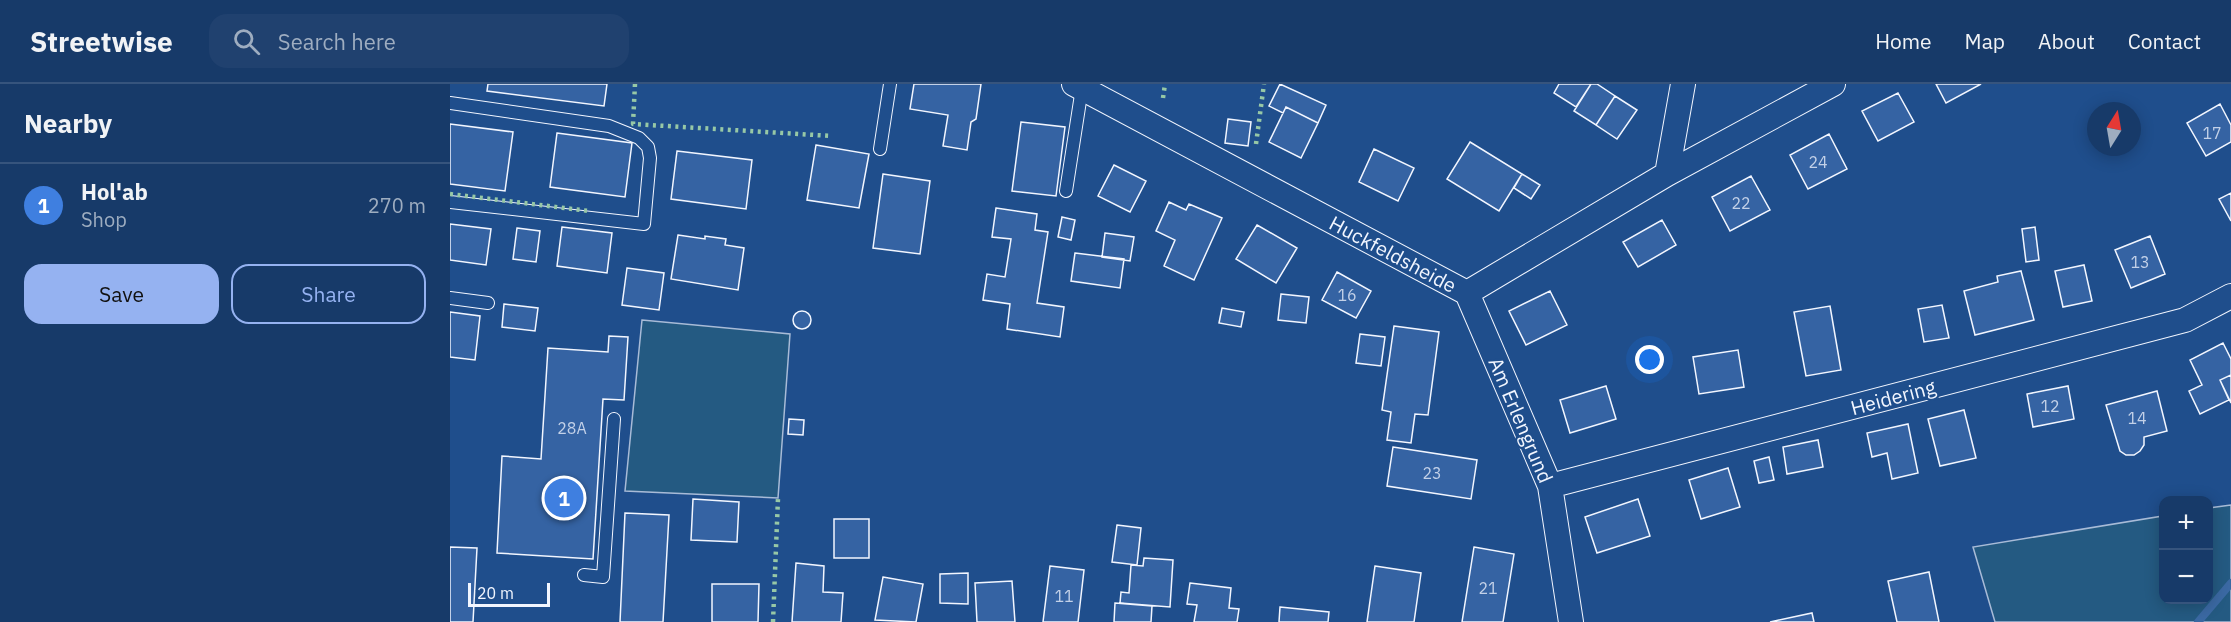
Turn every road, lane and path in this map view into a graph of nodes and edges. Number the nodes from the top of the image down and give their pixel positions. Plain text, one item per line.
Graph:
1 (890, 84) edge
2 (1683, 84) edge
3 (1833, 84) edge
4 (1078, 86) edge
5 (450, 103) edge
6 (880, 149) dead end
7 (1667, 174) junction
8 (1066, 191) dead end
9 (450, 202) edge
10 (1467, 293) junction
11 (2231, 296) edge
12 (450, 298) edge
13 (488, 303) dead end
14 (614, 419) dead end
15 (1550, 486) junction
16 (584, 575) dead end
17 (1571, 622) edge

1 - 6 lane
2 - 7 street
3 - 7 street, Huckfeldsheide
4 - 8 lane
4 - 10 street, Huckfeldsheide
5 - 9 lane
7 - 10 street, Huckfeldsheide
10 - 15 street, Am Erlengrund
11 - 15 street, Heidering
12 - 13 lane
14 - 16 lane
15 - 17 street, Am Erlengrund

